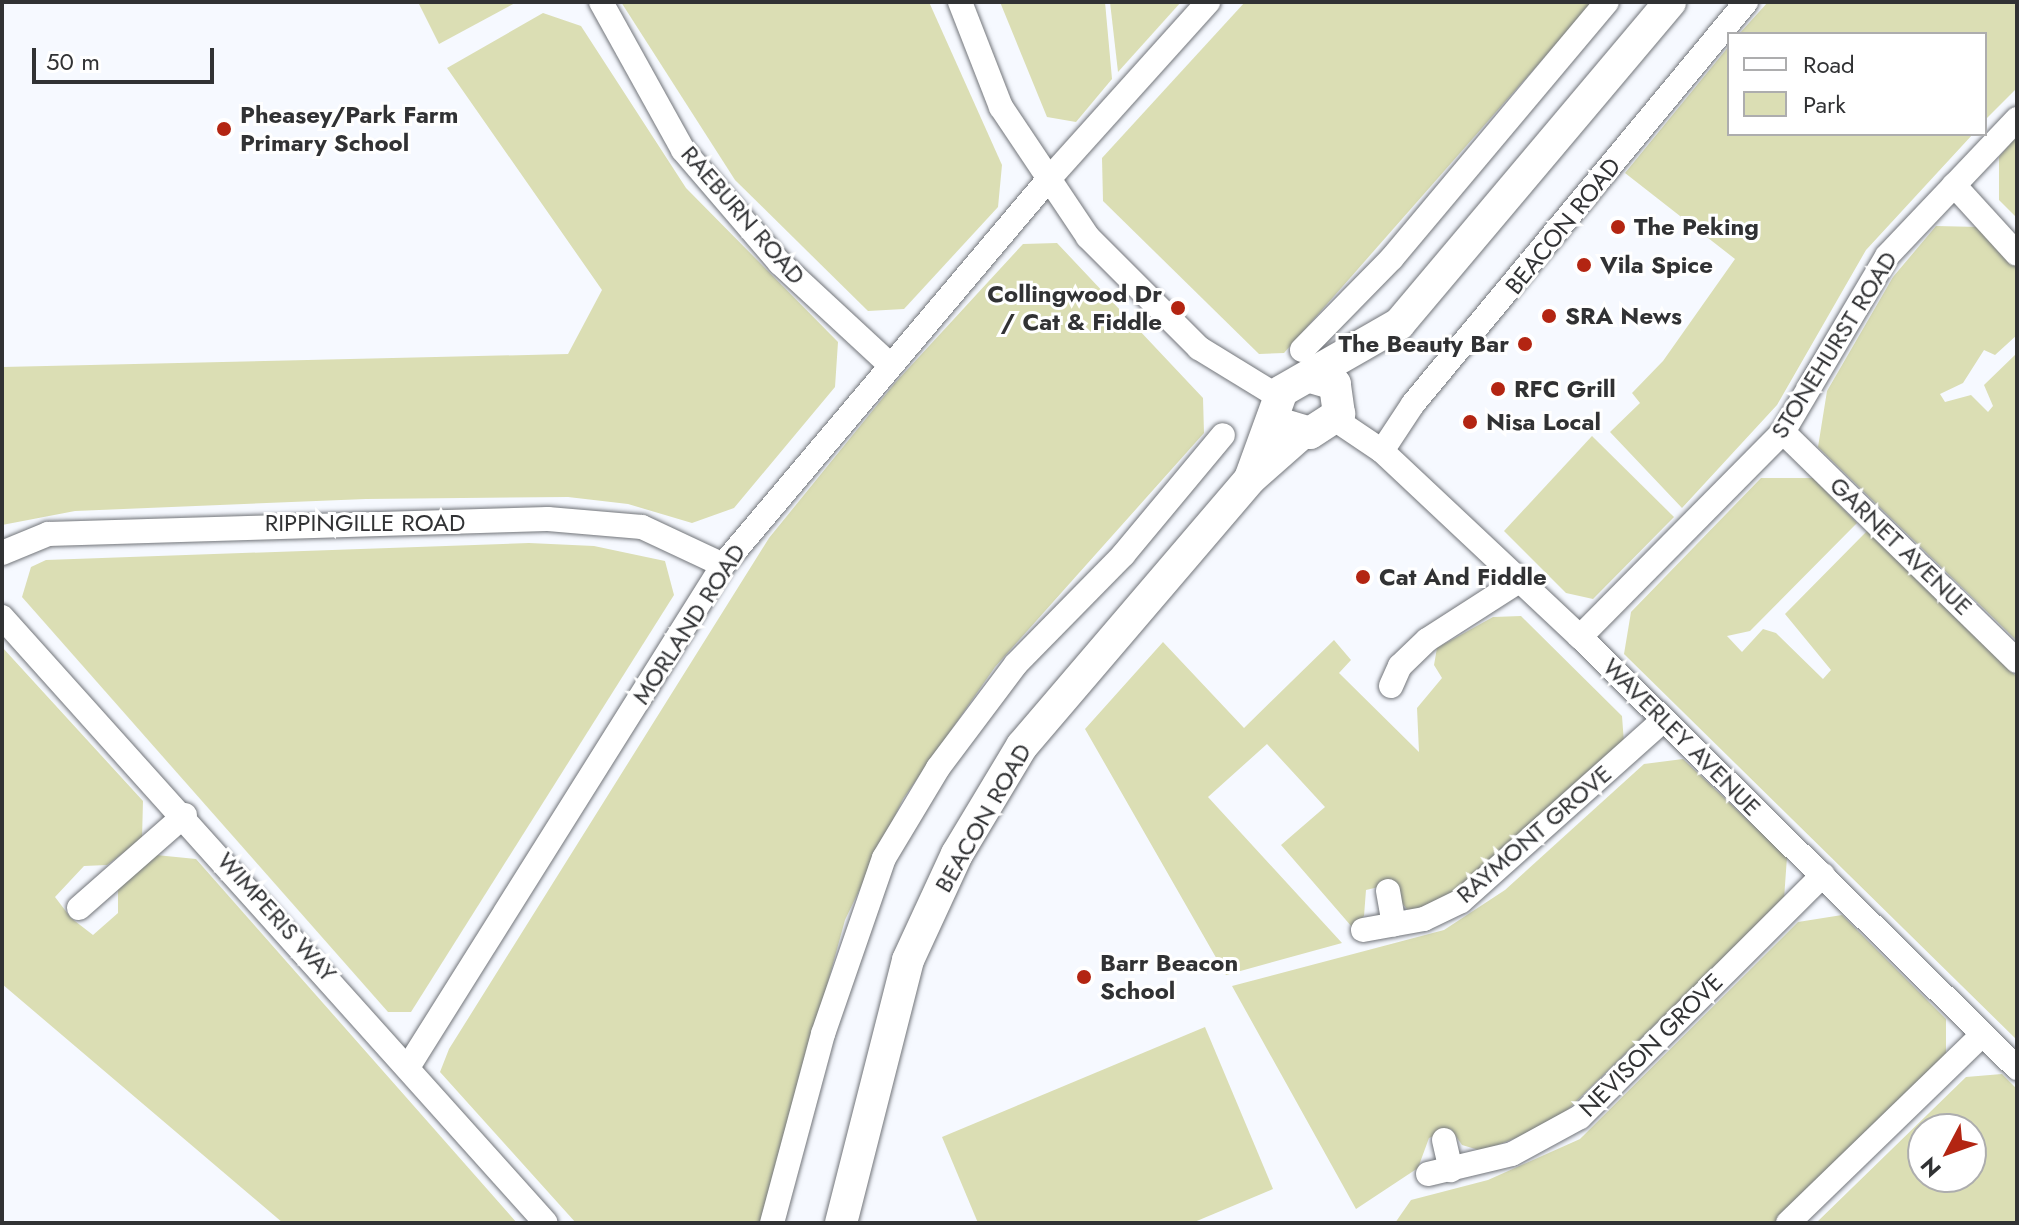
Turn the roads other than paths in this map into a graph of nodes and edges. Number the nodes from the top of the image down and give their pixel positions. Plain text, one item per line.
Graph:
1 (601, 2) edge
2 (960, 2) edge
3 (1208, 2) edge
4 (1607, 2) edge
5 (1670, 2) edge
6 (1746, 2) edge
7 (2017, 119) edge
8 (1047, 181) junction
9 (1954, 185) junction
10 (2017, 254) edge
11 (1383, 337) junction
12 (889, 364) junction
13 (1306, 364) junction
14 (1277, 402) junction
15 (1338, 408) junction
16 (1783, 432) junction
17 (1302, 433) junction
18 (1223, 435) dead end
19 (1382, 451) junction
20 (1250, 479) junction
21 (2, 553) edge
22 (723, 565) junction
23 (1519, 581) junction
24 (2, 617) edge
25 (1580, 637) junction
26 (2017, 661) edge
27 (1391, 686) dead end
28 (1662, 721) junction
29 (185, 815) junction
30 (1823, 875) junction
31 (1388, 891) dead end
32 (79, 908) dead end
33 (1394, 924) junction
34 (1363, 930) dead end
35 (1982, 1035) junction
36 (410, 1064) junction
37 (2017, 1068) edge
38 (1444, 1140) dead end
39 (546, 1223) edge
40 (772, 1223) edge
41 (841, 1223) edge
42 (1788, 1223) edge

1 - 12 street, RAEBURN ROAD
2 - 8 street
3 - 8 street, MORLAND ROAD
4 - 13 street
5 - 11 main road
6 - 19 street, BEACON ROAD
7 - 9 street, STONEHURST ROAD
8 - 12 street, MORLAND ROAD
8 - 14 street
9 - 10 street
9 - 16 street, STONEHURST ROAD
11 - 13 main road
11 - 15 main road
12 - 22 street, MORLAND ROAD
13 - 14 main road
13 - 15 main road
14 - 17 main road
14 - 20 main road, BEACON ROAD
15 - 17 main road, BEACON ROAD
15 - 19 street, WAVERLEY AVENUE
16 - 25 street, STONEHURST ROAD
16 - 26 street, GARNET AVENUE
17 - 20 main road, BEACON ROAD
18 - 40 street
19 - 23 street, WAVERLEY AVENUE
20 - 41 main road, BEACON ROAD
21 - 22 street, RIPPINGILLE ROAD
22 - 36 street, MORLAND ROAD
23 - 25 street, WAVERLEY AVENUE
23 - 27 street
24 - 29 street, WIMPERIS WAY
25 - 28 street, WAVERLEY AVENUE
28 - 30 street, WAVERLEY AVENUE
28 - 33 street, RAYMONT GROVE
29 - 32 street
29 - 36 street, WIMPERIS WAY
30 - 35 street, WAVERLEY AVENUE
30 - 38 street, NEVISON GROVE
31 - 33 street
33 - 34 street, RAYMONT GROVE
35 - 37 street, WAVERLEY AVENUE
35 - 42 street
36 - 39 street, WIMPERIS WAY

